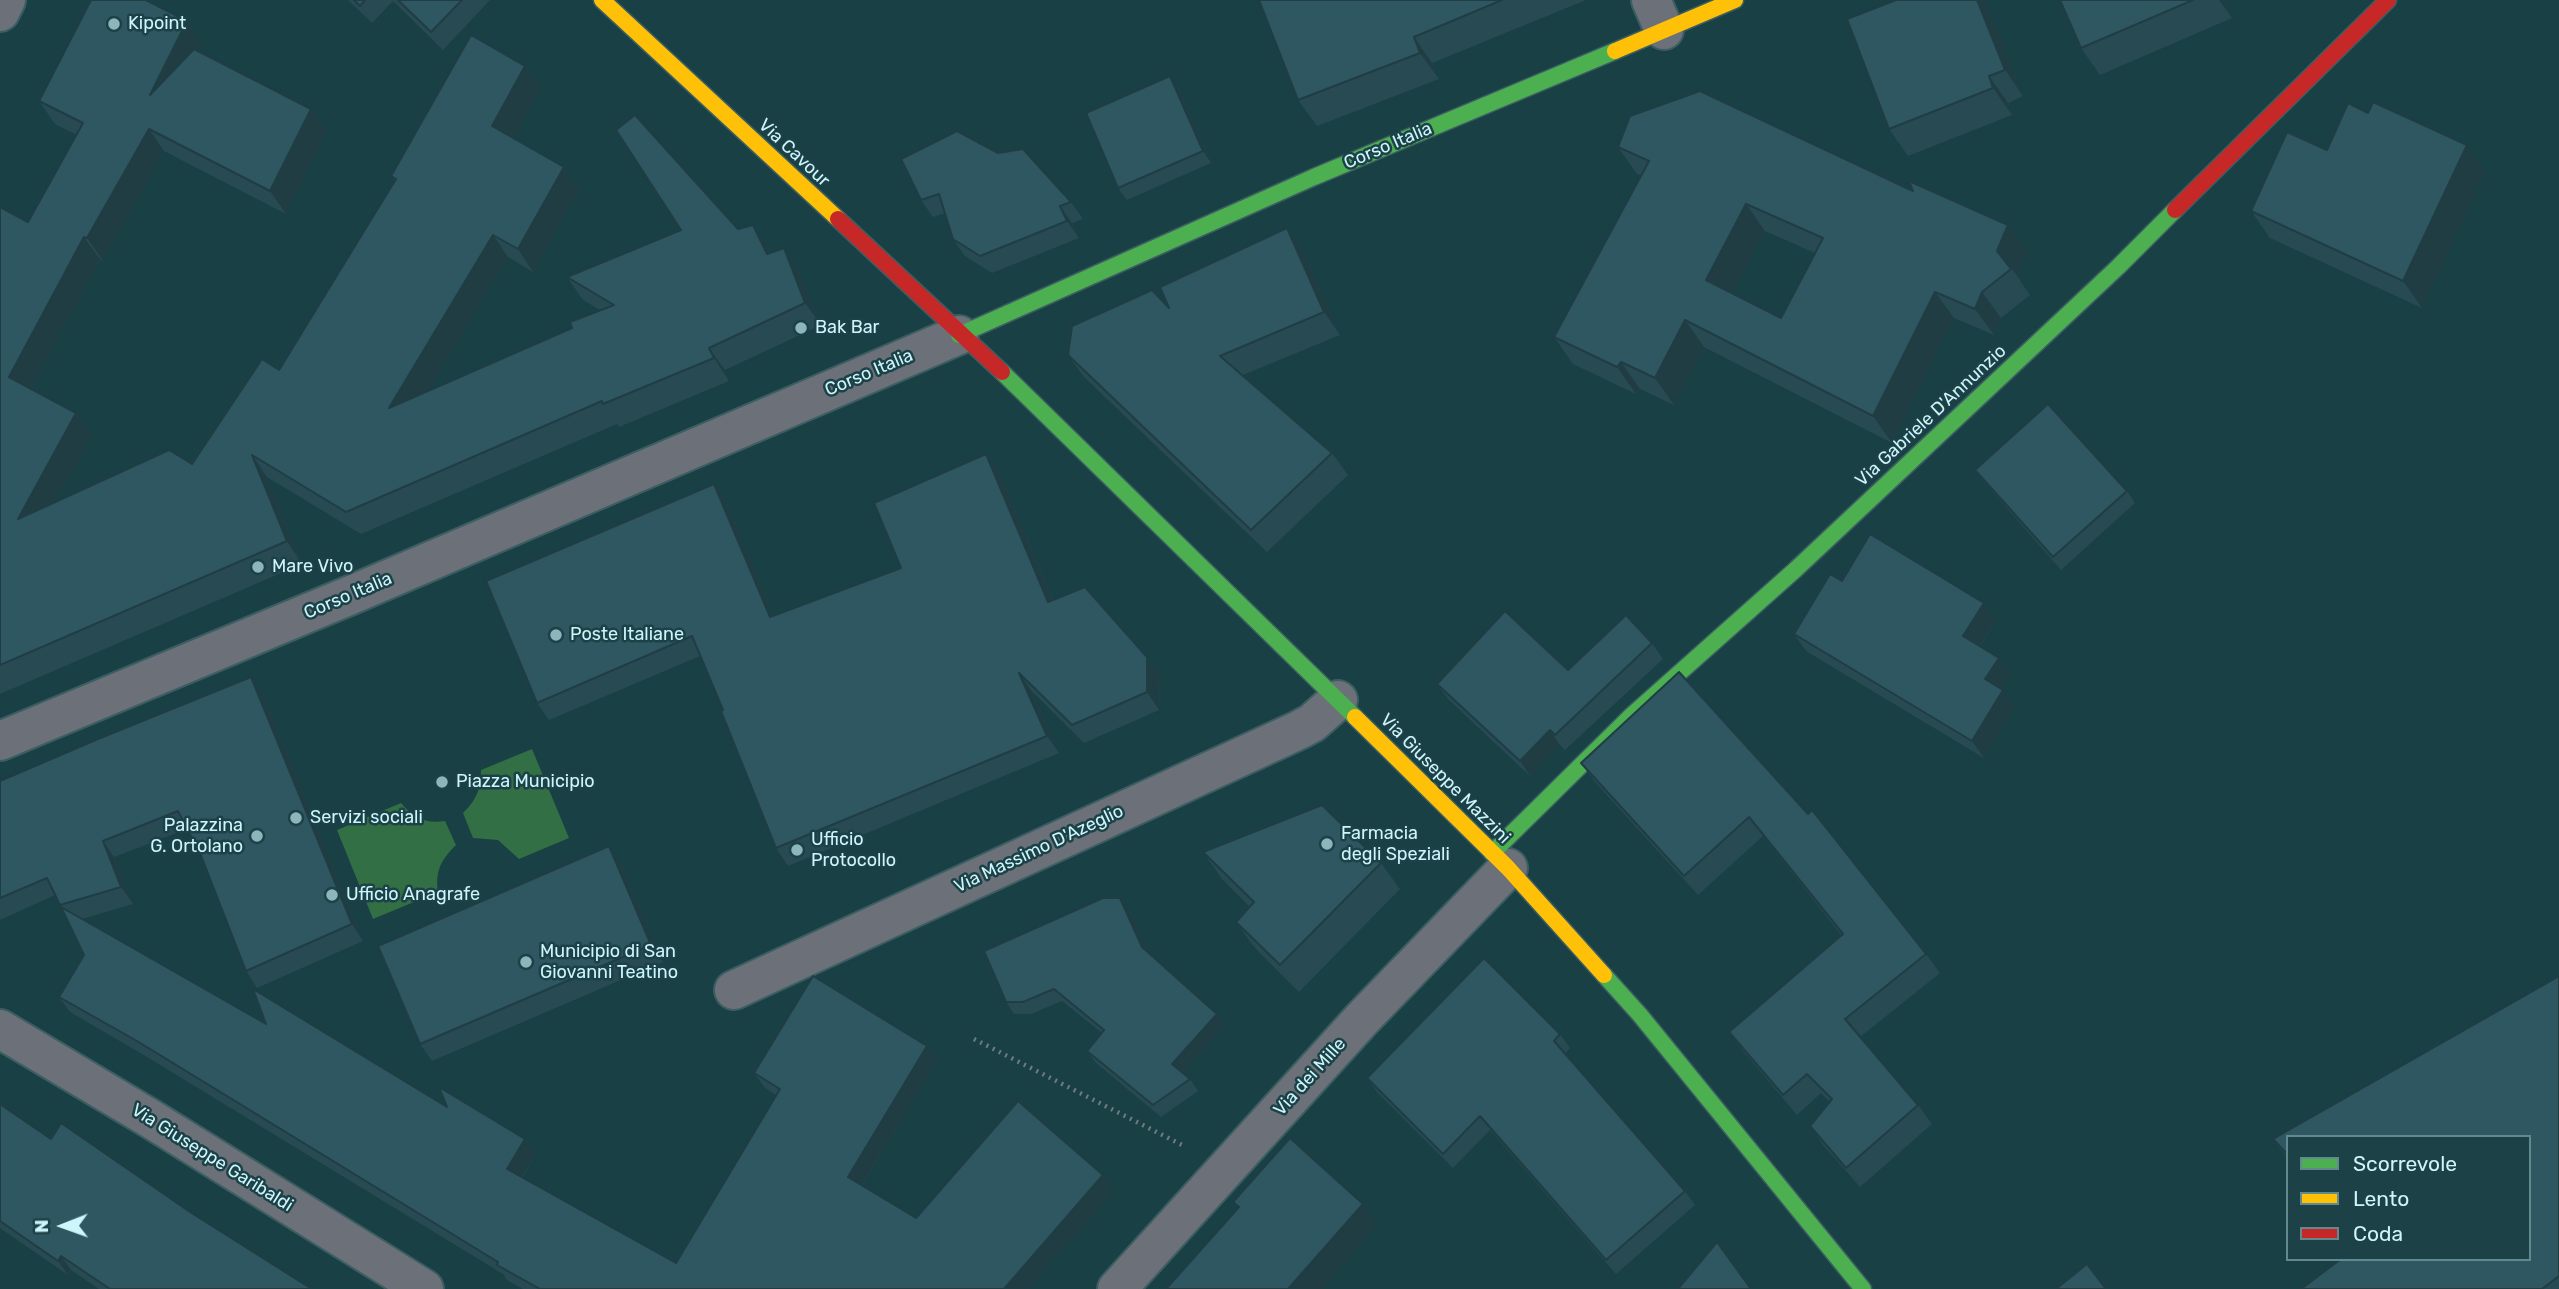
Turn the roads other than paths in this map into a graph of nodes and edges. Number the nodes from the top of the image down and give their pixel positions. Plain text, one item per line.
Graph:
1 (6, 0) edge
2 (602, 0) edge
3 (1735, 0) edge
4 (2388, 0) edge
5 (0, 12) edge
6 (1658, 15) edge
7 (959, 335) junction
8 (1338, 700) junction
9 (0, 741) edge
10 (1500, 861) junction
11 (734, 990) dead end
12 (0, 1029) edge
13 (424, 1289) edge
14 (1117, 1289) edge
15 (1863, 1289) edge

1 - 5 street
2 - 7 street, Via Cavour
3 - 6 street, Corso Italia
4 - 10 street, Via Gabriele D'Annunzio
6 - 7 street, Corso Italia
7 - 8 street, Via Giuseppe Mazzini
7 - 9 street, Corso Italia
8 - 10 street, Via Giuseppe Mazzini
8 - 11 street, Via Massimo D'Azeglio
10 - 14 street, Via dei Mille
10 - 15 street, Via Giuseppe Mazzini
12 - 13 street, Via Giuseppe Garibaldi

